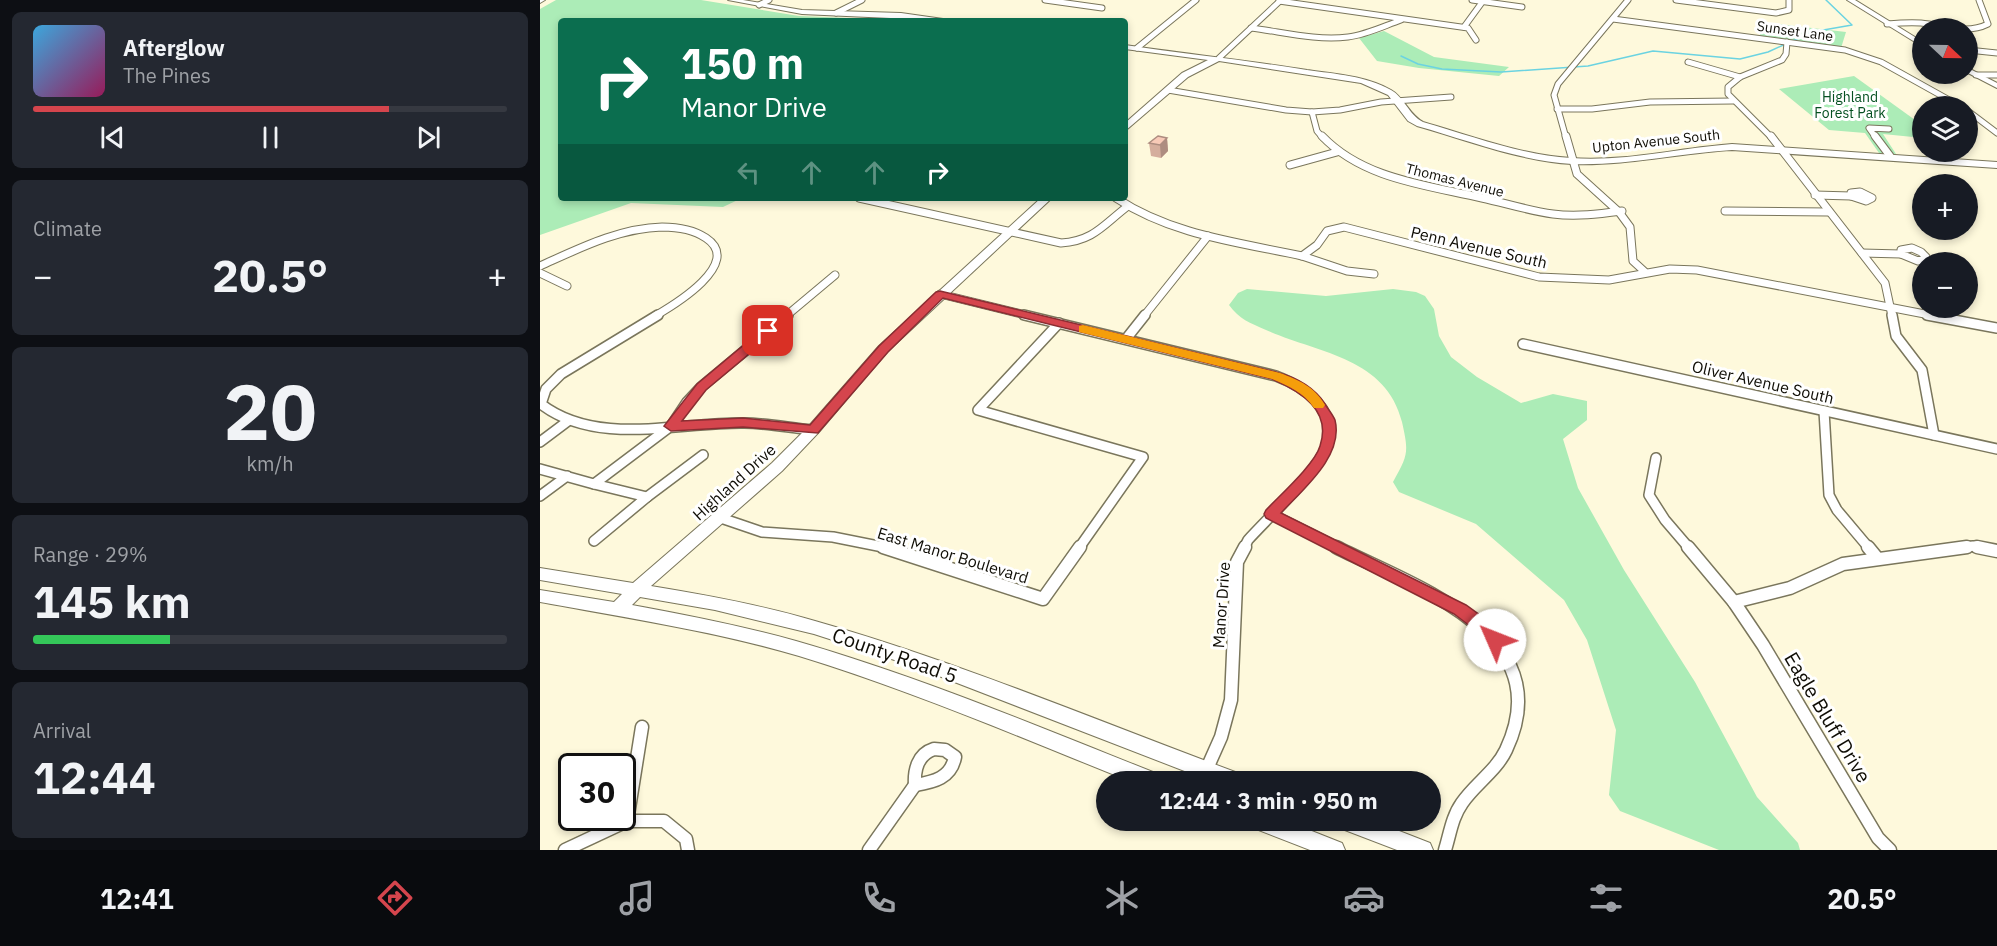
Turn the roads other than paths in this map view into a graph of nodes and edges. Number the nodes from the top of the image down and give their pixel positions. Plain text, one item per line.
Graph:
1 (731, 0) edge
2 (769, 0) edge
3 (862, 0) edge
4 (1045, 0) edge
5 (1196, 0) edge
6 (1472, 0) edge
7 (1628, 0) edge
8 (1676, 0) edge
9 (1789, 0) edge
10 (1850, 0) edge
11 (1979, 0) edge
12 (1280, 1) edge
13 (1483, 1) edge
14 (759, 5) junction
15 (1522, 7) dead end
16 (1102, 8) dead end
17 (836, 13) junction
18 (929, 18) edge
19 (1404, 19) junction
20 (1613, 19) junction
21 (1887, 24) junction
22 (1464, 27) junction
23 (1251, 28) junction
24 (1912, 39) edge
25 (1476, 40) dead end
26 (1787, 42) junction
27 (1128, 46) edge
28 (1137, 48) junction
29 (1978, 51) edge
30 (1997, 53) edge
31 (1219, 58) junction
32 (1688, 62) dead end
33 (1978, 73) edge
34 (1997, 75) edge
35 (1978, 76) edge
36 (1740, 77) junction
37 (1997, 86) edge
38 (1168, 90) junction
39 (1942, 96) edge
40 (1451, 97) dead end
41 (1397, 101) junction
42 (1733, 101) junction
43 (1557, 109) junction
44 (1312, 112) junction
45 (1978, 119) edge
46 (1128, 125) edge
47 (1889, 129) dead end
48 (1997, 133) edge
49 (1779, 150) junction
50 (1337, 152) junction
51 (1890, 156) junction
52 (1572, 161) junction
53 (1290, 165) dead end
54 (1997, 165) edge
55 (1815, 195) junction
56 (1851, 196) dead end
57 (872, 201) edge
58 (1044, 201) edge
59 (1120, 201) edge
60 (1128, 206) junction
61 (1622, 211) junction
62 (1725, 211) dead end
63 (1828, 212) junction
64 (1010, 232) junction
65 (1208, 236) junction
66 (1862, 253) junction
67 (1901, 254) dead end
68 (1302, 256) junction
69 (540, 266) edge
70 (1645, 272) junction
71 (540, 273) edge
72 (1374, 274) dead end
73 (835, 275) dead end
74 (567, 286) dead end
75 (940, 294) junction
76 (1891, 308) junction
77 (1059, 323) junction
78 (1997, 328) edge
79 (1126, 339) junction
80 (1523, 344) dead end
81 (1824, 411) junction
82 (568, 421) junction
83 (671, 426) junction
84 (813, 430) junction
85 (1934, 435) junction
86 (540, 442) edge
87 (1997, 449) edge
88 (703, 455) dead end
89 (1656, 458) dead end
90 (540, 469) edge
91 (567, 477) junction
92 (594, 484) junction
93 (540, 496) edge
94 (647, 497) junction
95 (1271, 514) junction
96 (718, 518) junction
97 (594, 540) dead end
98 (1997, 551) edge
99 (1877, 558) junction
100 (540, 574) edge
101 (637, 589) junction
102 (540, 596) edge
103 (1734, 602) junction
104 (618, 609) junction
105 (642, 727) dead end
106 (636, 765) edge
107 (1127, 771) edge
108 (1191, 771) edge
109 (1206, 771) edge
110 (915, 785) dead end
111 (636, 821) edge
112 (605, 831) edge
113 (1286, 831) edge
114 (1373, 831) edge
115 (564, 850) edge
116 (688, 850) edge
117 (869, 850) edge
118 (1335, 850) edge
119 (1424, 850) edge
120 (1445, 850) edge
121 (1890, 850) edge

1 - 14 street
2 - 14 street
3 - 17 street
4 - 16 street
5 - 28 street
6 - 13 street
7 - 20 street
8 - 9 street
10 - 21 street
11 - 21 street
12 - 19 street
12 - 23 street
13 - 15 street
13 - 22 street
14 - 17 street
17 - 18 street
19 - 22 street
19 - 23 street
20 - 26 street, Sunset Lane
20 - 43 street
21 - 24 street
22 - 25 street
23 - 31 street
26 - 36 street
26 - 39 street, Sunset Lane
27 - 28 street, Upton Avenue South
28 - 31 street, Upton Avenue South
29 - 30 street
31 - 38 street
31 - 41 street, Upton Avenue South
32 - 36 street
33 - 34 street
35 - 37 street
36 - 42 street
38 - 44 street
38 - 46 street
40 - 41 street
41 - 44 street
41 - 52 street, Upton Avenue South
42 - 43 street
42 - 49 street
43 - 52 street
44 - 50 street, Thomas Avenue
45 - 48 street
47 - 51 street
49 - 51 street, Upton Avenue South
49 - 52 street, Upton Avenue South
49 - 55 street
50 - 53 street
50 - 61 street, Thomas Avenue
51 - 54 street, Upton Avenue South
52 - 61 street
55 - 56 street
55 - 63 street
57 - 64 street
58 - 64 street, Highland Drive
59 - 60 street
60 - 64 street
60 - 65 street
61 - 70 street
62 - 63 street
63 - 66 street
64 - 75 street, Highland Drive
65 - 68 street
65 - 79 street
66 - 67 street
66 - 76 street
68 - 70 street, Penn Avenue South
68 - 72 street
69 - 82 street
70 - 76 street, Penn Avenue South
71 - 74 street
73 - 83 street
75 - 77 street, Manor Drive
75 - 84 street, Highland Drive
76 - 78 street, Penn Avenue South
76 - 85 street
77 - 79 street, Manor Drive
77 - 96 street, East Manor Boulevard
79 - 95 street, Manor Drive
80 - 81 street, Oliver Avenue South
81 - 85 street, Oliver Avenue South
81 - 99 street
82 - 83 street
82 - 86 street
83 - 84 street
83 - 92 street
84 - 96 street, Highland Drive
85 - 87 street, Oliver Avenue South
88 - 94 street
89 - 103 street, Eagle Bluff Drive
90 - 91 street
91 - 92 street
91 - 93 street
92 - 94 street
94 - 97 street
95 - 109 street, Manor Drive
95 - 120 street
96 - 101 street, Highland Drive
98 - 99 street
99 - 103 street
100 - 101 street, County Road 5
101 - 104 street, Highland Drive
101 - 108 street, County Road 5
102 - 104 street, County Road 5
103 - 121 street, Eagle Bluff Drive
104 - 107 street, County Road 5
105 - 106 street
110 - 117 street
111 - 116 street
112 - 115 street
113 - 118 street
114 - 119 street

